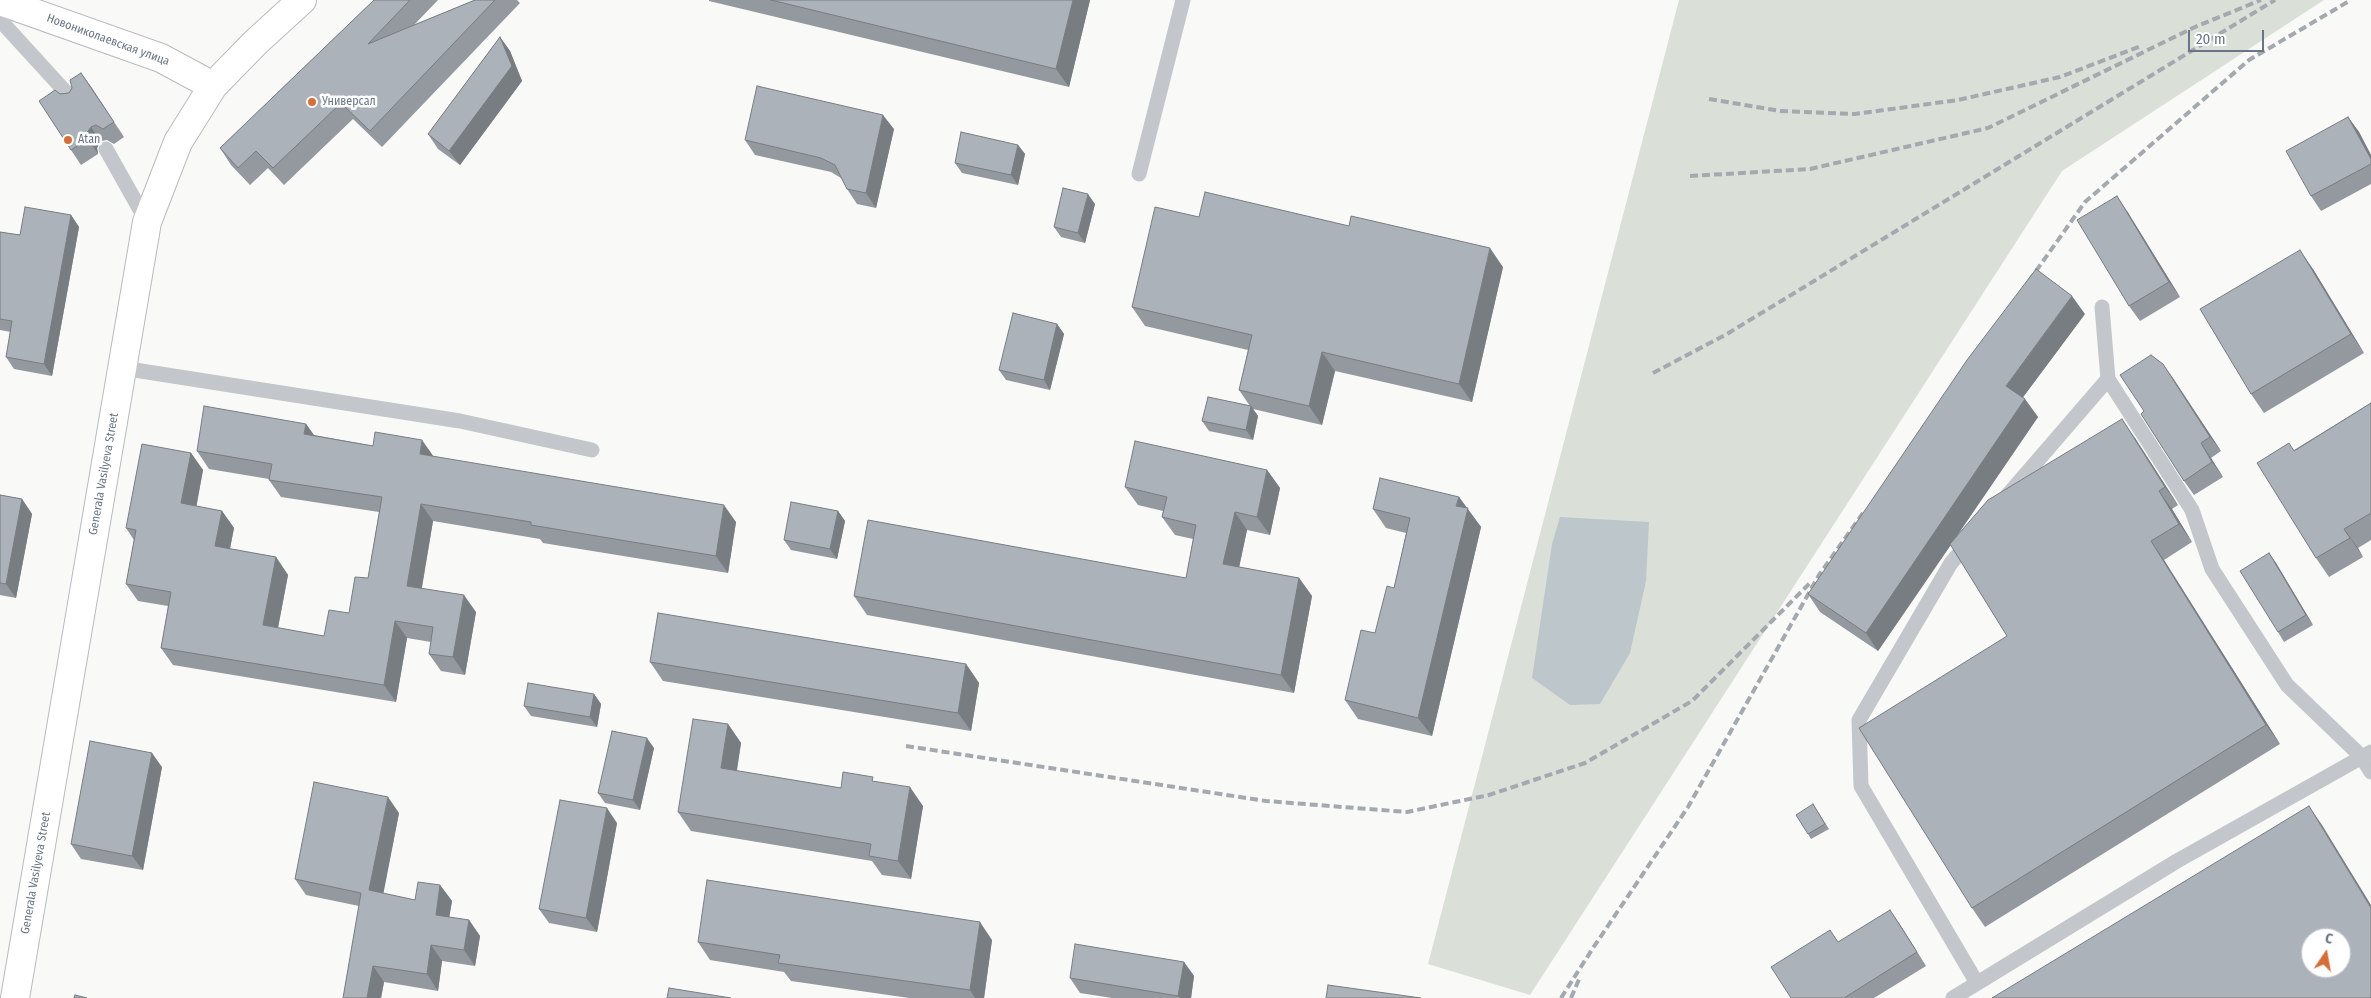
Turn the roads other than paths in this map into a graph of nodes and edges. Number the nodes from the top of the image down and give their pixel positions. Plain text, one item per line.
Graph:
1 (302, 0) edge
2 (1182, 0) edge
3 (0, 1) edge
4 (0, 20) edge
5 (213, 86) junction
6 (73, 100) edge
7 (106, 149) dead end
8 (1139, 174) dead end
9 (147, 222) junction
10 (2102, 307) dead end
11 (122, 368) junction
12 (2108, 379) junction
13 (592, 450) dead end
14 (1997, 507) edge
15 (1980, 528) edge
16 (2366, 754) edge
17 (2371, 772) edge
18 (1977, 983) junction
19 (15, 998) edge
20 (1953, 998) edge

1 - 5 main road, Generala Vasilyeva Street
2 - 8 lane
3 - 5 main road, Новониколаевская улица
4 - 6 lane
5 - 9 main road, Generala Vasilyeva Street
7 - 9 lane
9 - 11 main road, Generala Vasilyeva Street
10 - 12 lane
11 - 13 lane
11 - 19 main road, Generala Vasilyeva Street
12 - 14 lane
12 - 16 lane
15 - 18 lane
16 - 17 lane
16 - 18 lane
18 - 20 lane

